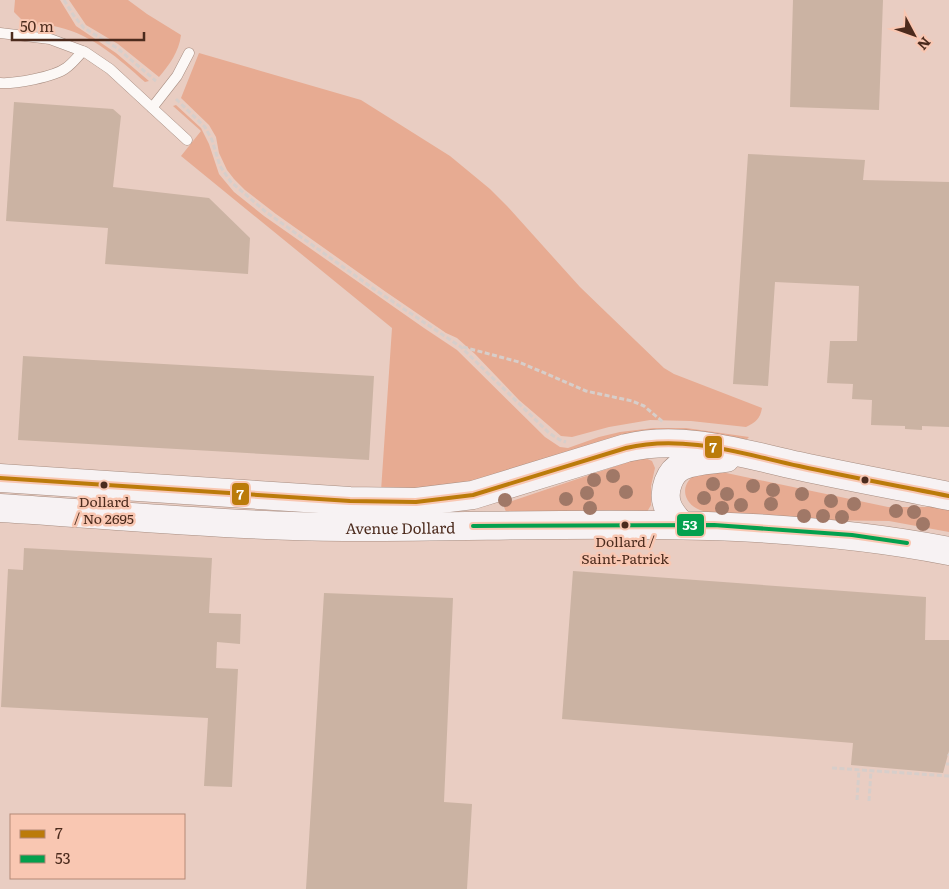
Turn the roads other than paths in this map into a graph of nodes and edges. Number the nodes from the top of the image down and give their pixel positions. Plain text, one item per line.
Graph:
1 (0, 33) edge
2 (83, 50) junction
3 (190, 53) dead end
4 (0, 83) edge
5 (152, 108) junction
6 (187, 140) dead end
7 (747, 455) junction
8 (0, 478) edge
9 (949, 496) edge
10 (0, 508) edge
11 (680, 524) junction
12 (946, 552) edge

1 - 2 lane
2 - 4 lane
2 - 5 lane
3 - 5 lane
5 - 6 lane
7 - 8 main road, Avenue Dollard
7 - 9 main road, Avenue Dollard
7 - 11 main road
10 - 11 main road, Avenue Dollard
11 - 12 main road, Avenue Dollard

